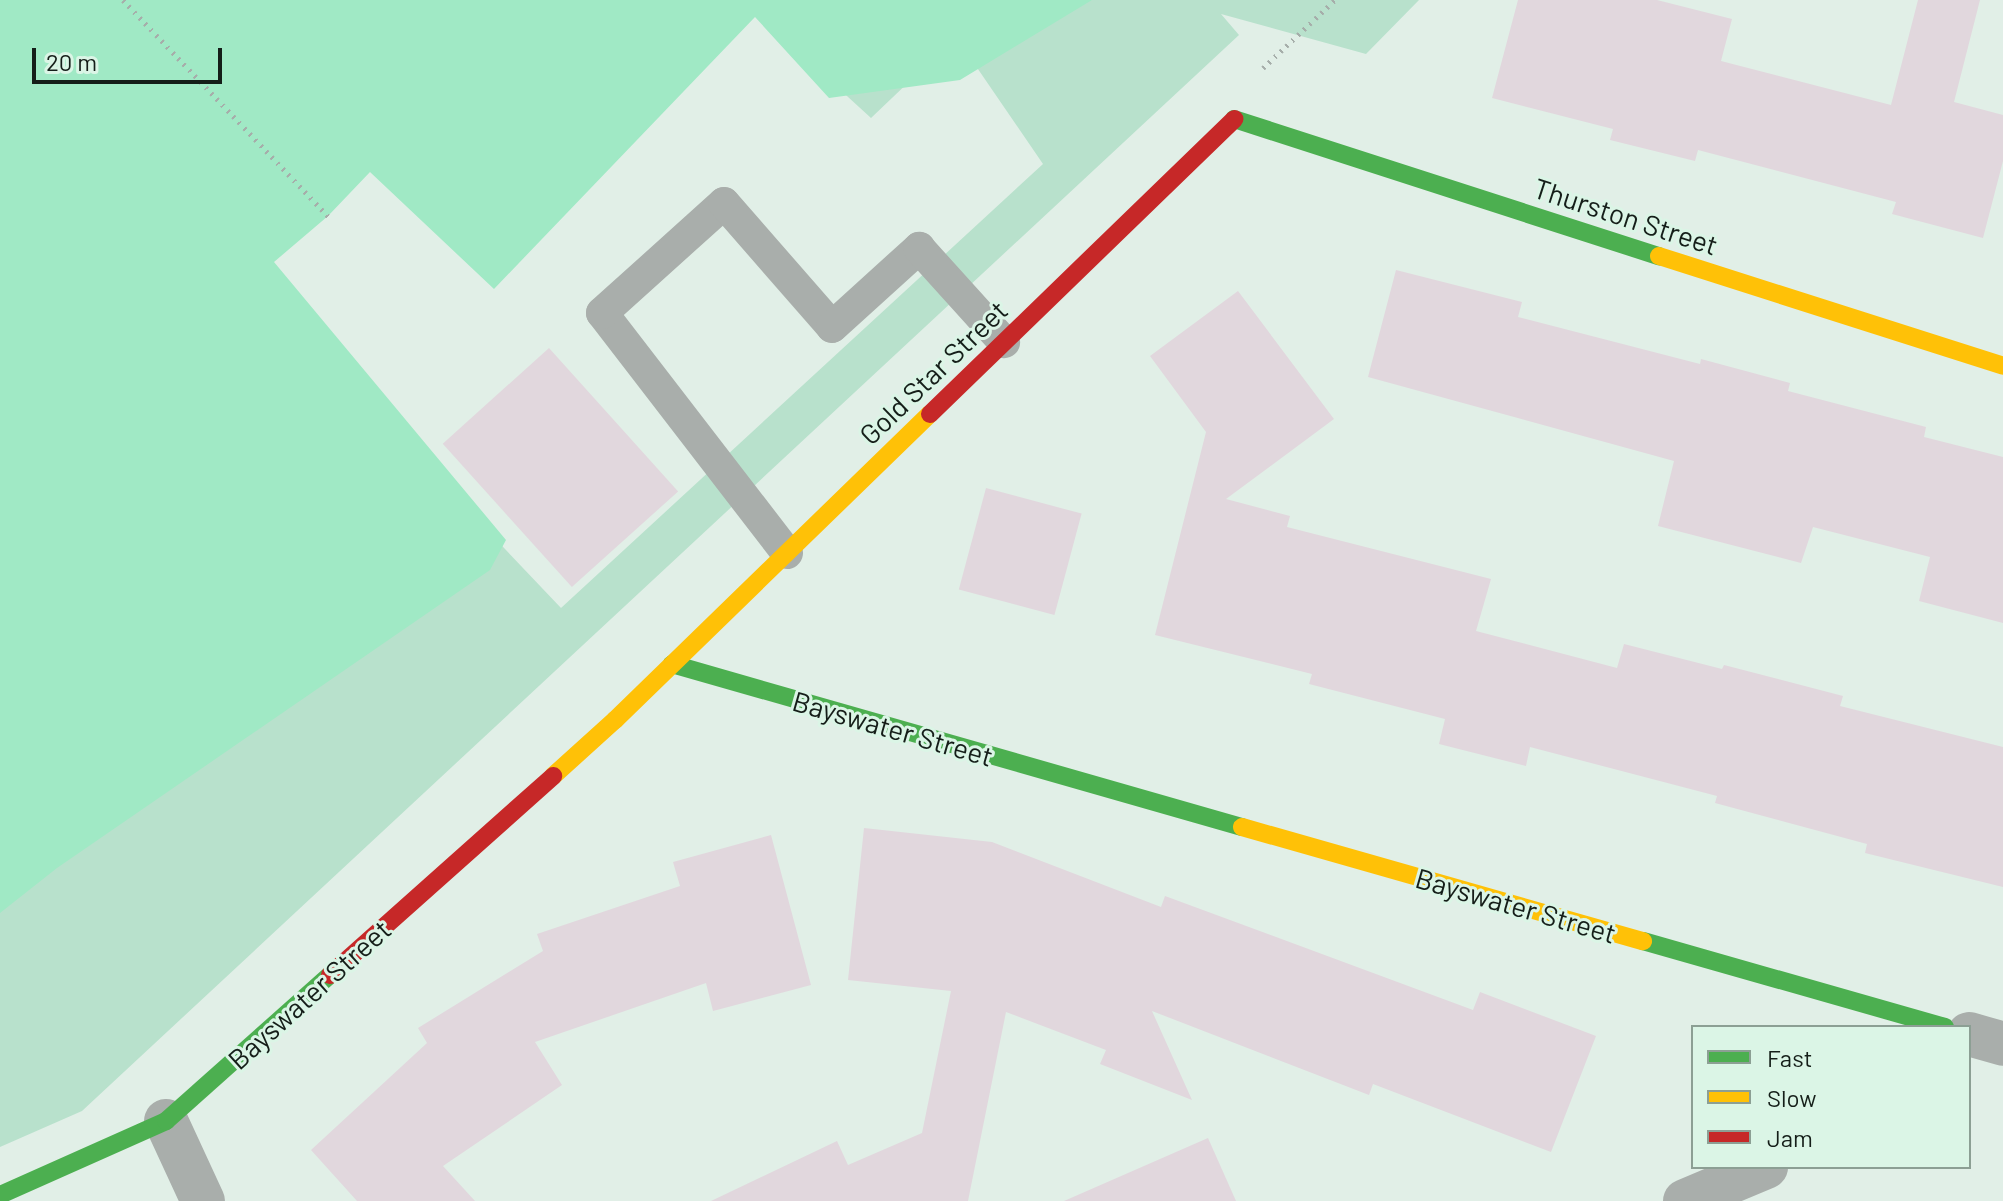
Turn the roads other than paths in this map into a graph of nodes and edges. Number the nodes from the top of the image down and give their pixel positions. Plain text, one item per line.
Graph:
1 (1233, 119) joint
2 (1004, 342) junction
3 (2003, 366) edge
4 (787, 553) junction
5 (672, 664) junction
6 (1938, 1025) edge
7 (1971, 1035) edge
8 (2003, 1044) edge
9 (166, 1121) junction
10 (1761, 1169) edge
11 (0, 1195) edge
12 (203, 1201) edge
13 (1685, 1201) edge

1 - 2 street, Gold Star Street
1 - 3 street, Thurston Street
2 - 4 street, Gold Star Street
2 - 4 lane
4 - 5 street, Gold Star Street
5 - 6 street, Bayswater Street
5 - 9 street, Bayswater Street
7 - 8 street
9 - 11 street, Bayswater Street
9 - 12 street
10 - 13 street

